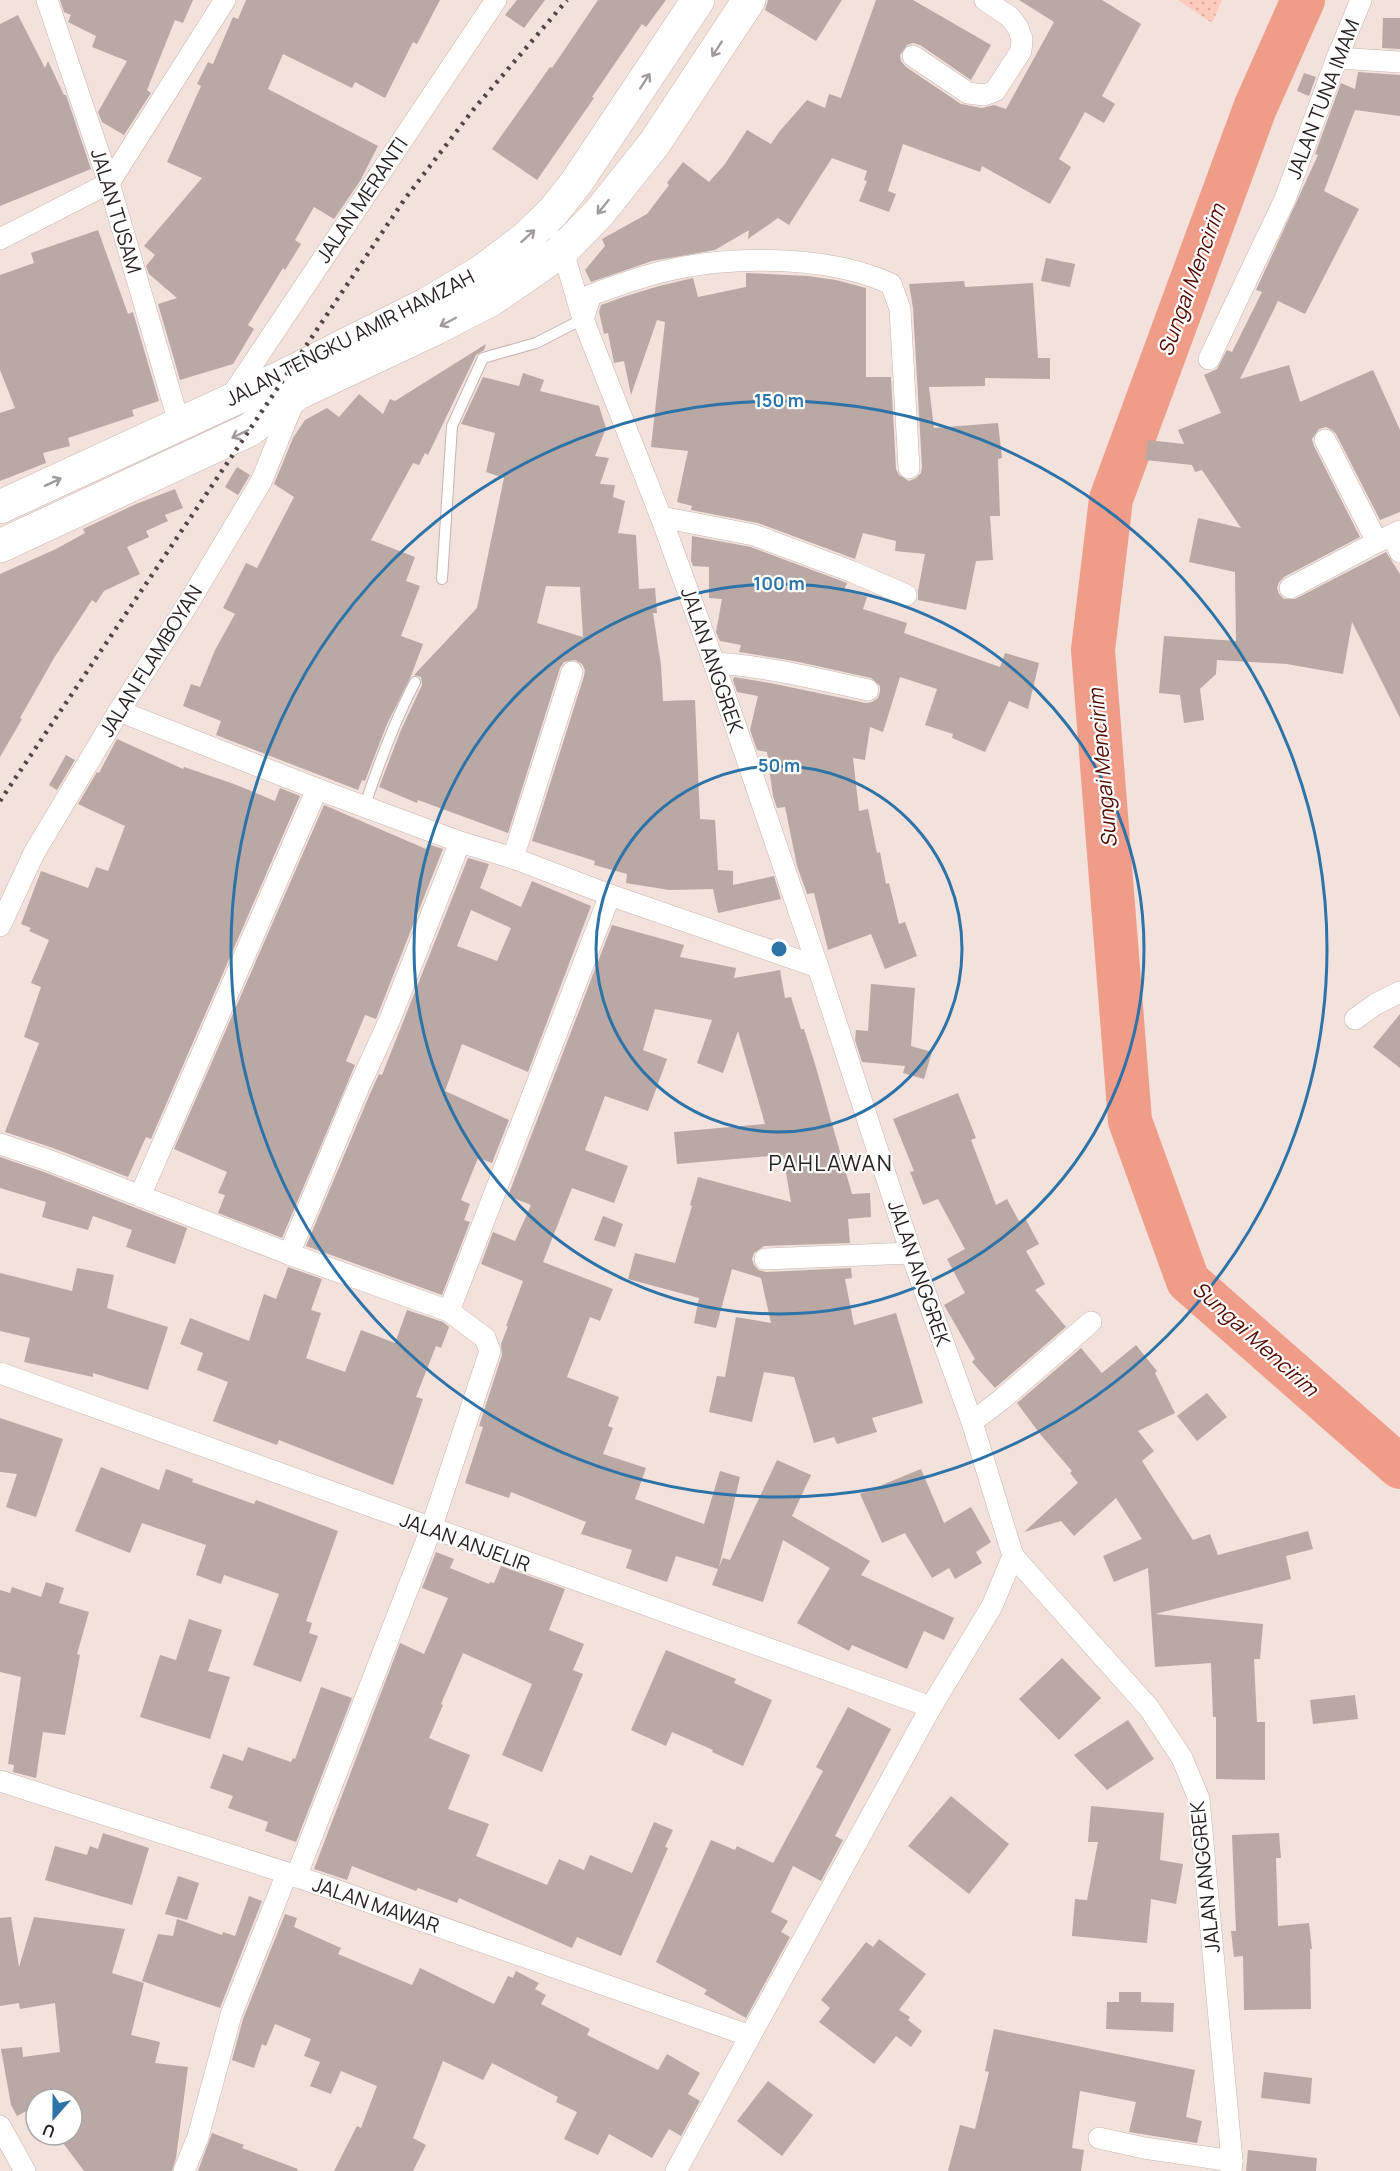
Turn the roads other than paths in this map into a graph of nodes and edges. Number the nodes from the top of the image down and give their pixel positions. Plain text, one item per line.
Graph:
1 (47, 0) edge
2 (225, 0) edge
3 (496, 0) edge
4 (698, 0) edge
5 (749, 0) edge
6 (985, 0) edge
7 (1360, 0) edge
8 (913, 56) dead end
9 (1337, 58) junction
10 (1400, 62) edge
11 (109, 183) junction
12 (553, 212) junction
13 (0, 239) edge
14 (563, 250) junction
15 (584, 319) junction
16 (1209, 359) dead end
17 (298, 393) junction
18 (228, 400) junction
19 (179, 423) junction
20 (1325, 440) dead end
21 (909, 468) dead end
22 (0, 507) edge
23 (661, 517) junction
24 (1392, 540) edge
25 (0, 546) edge
26 (442, 579) dead end
27 (1290, 588) dead end
28 (906, 596) dead end
29 (714, 663) junction
30 (572, 672) dead end
31 (415, 682) dead end
32 (868, 690) dead end
33 (119, 711) junction
34 (317, 789) junction
35 (364, 805) junction
36 (460, 842) junction
37 (513, 858) junction
38 (610, 895) junction
39 (0, 926) edge
40 (818, 967) junction
41 (1400, 992) edge
42 (1355, 1019) dead end
43 (0, 1144) edge
44 (140, 1196) junction
45 (911, 1253) junction
46 (289, 1254) junction
47 (765, 1259) dead end
48 (449, 1311) junction
49 (1091, 1322) dead end
50 (0, 1373) edge
51 (972, 1422) junction
52 (431, 1529) junction
53 (1012, 1556) junction
54 (931, 1707) junction
55 (0, 1781) edge
56 (292, 1875) junction
57 (750, 2036) junction
58 (3, 2137) edge
59 (1099, 2138) dead end
60 (1232, 2166) edge
61 (25, 2171) edge
62 (184, 2171) edge
63 (675, 2171) edge

1 - 11 street, JALAN TUSAM
2 - 11 street
3 - 18 street, JALAN MERANTI
12 -> 4 main road, JALAN TENGKU AMIR HAMZAH
5 -> 14 main road, JALAN TENGKU AMIR HAMZAH
6 - 8 street
7 - 9 street, JALAN TUNA IMAM
9 - 10 street
9 - 16 street, JALAN TUNA IMAM
11 - 13 street
11 - 19 street, JALAN TUSAM
12 - 14 street, JALAN ANGGREK
18 -> 12 main road, JALAN TENGKU AMIR HAMZAH
14 - 15 street, JALAN ANGGREK
14 -> 17 main road, JALAN TENGKU AMIR HAMZAH
15 - 21 street
15 - 23 street, JALAN ANGGREK
15 - 26 lane
17 -> 25 main road, JALAN TENGKU AMIR HAMZAH
17 - 33 street, JALAN FLAMBOYAN
18 - 19 main road, JALAN TENGKU AMIR HAMZAH
22 -> 19 main road, JALAN TENGKU AMIR HAMZAH
20 - 24 street
23 - 28 street
23 - 29 street, JALAN ANGGREK
24 - 27 street
29 - 32 street
29 - 40 street, JALAN ANGGREK
30 - 37 street
31 - 35 lane
33 - 34 street
33 - 39 street, JALAN FLAMBOYAN
34 - 35 street
34 - 44 street
35 - 36 street
36 - 37 street
36 - 46 street
37 - 38 street
38 - 40 street
38 - 48 street
40 - 45 street, JALAN ANGGREK
41 - 42 street
43 - 44 street
44 - 46 street
45 - 47 street
45 - 51 street, JALAN ANGGREK
46 - 48 street
48 - 52 street
49 - 51 street
50 - 52 street, JALAN ANJELIR
51 - 53 street, JALAN ANGGREK
52 - 54 street, JALAN ANJELIR
52 - 56 street
53 - 54 street
53 - 60 street, JALAN ANGGREK
54 - 57 street
55 - 56 street, JALAN MAWAR
56 - 57 street, JALAN MAWAR
56 - 62 street
57 - 63 street
58 - 61 street
59 - 60 street

